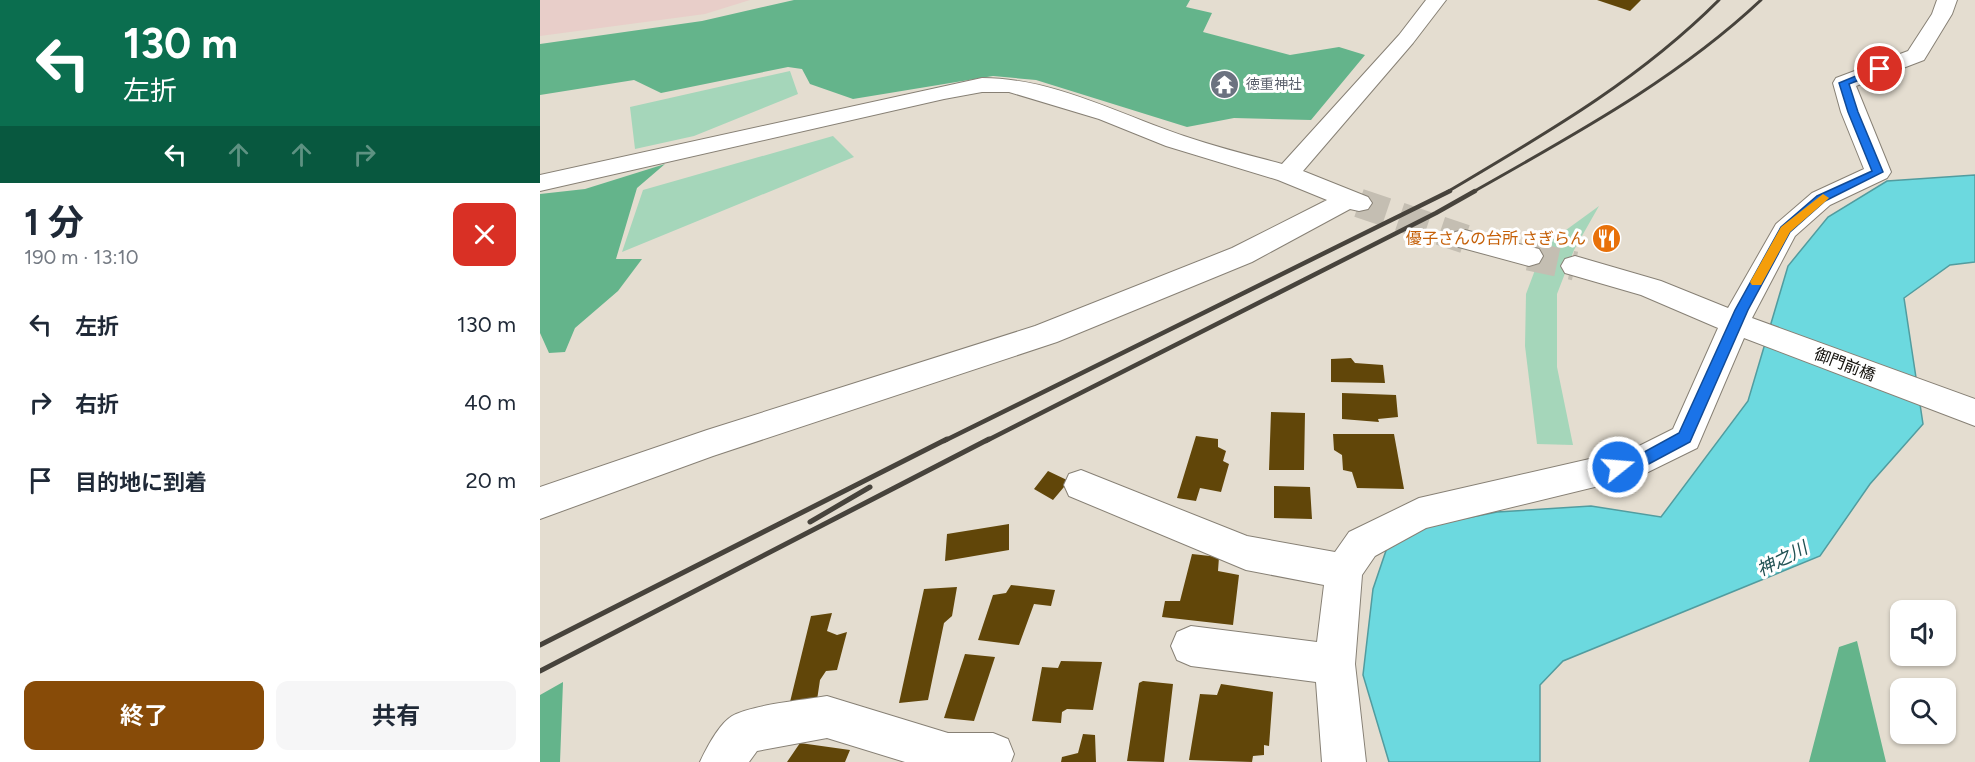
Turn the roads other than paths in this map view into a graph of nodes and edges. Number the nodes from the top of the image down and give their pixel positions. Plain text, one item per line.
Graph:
1 (1436, 0) edge
2 (1947, 0) edge
3 (1287, 174) junction
4 (540, 183) edge
5 (1465, 239) tunnel mouth
6 (1529, 256) tunnel mouth
7 (1575, 266) tunnel mouth
8 (1747, 327) junction
9 (1965, 409) edge
10 (1081, 485) dead end
11 (540, 503) edge
12 (1344, 571) junction
13 (1191, 646) dead end
14 (1335, 664) junction
15 (993, 754) dead end
16 (722, 762) edge
17 (1344, 762) edge

1 - 3 street
2 - 8 street
3 - 4 street
3 - 11 street
5 - 6 street
7 - 8 street, 御門前橋
8 - 9 street, 御門前橋
8 - 12 street
10 - 12 street
12 - 14 street
13 - 14 street
14 - 17 street
15 - 16 street

